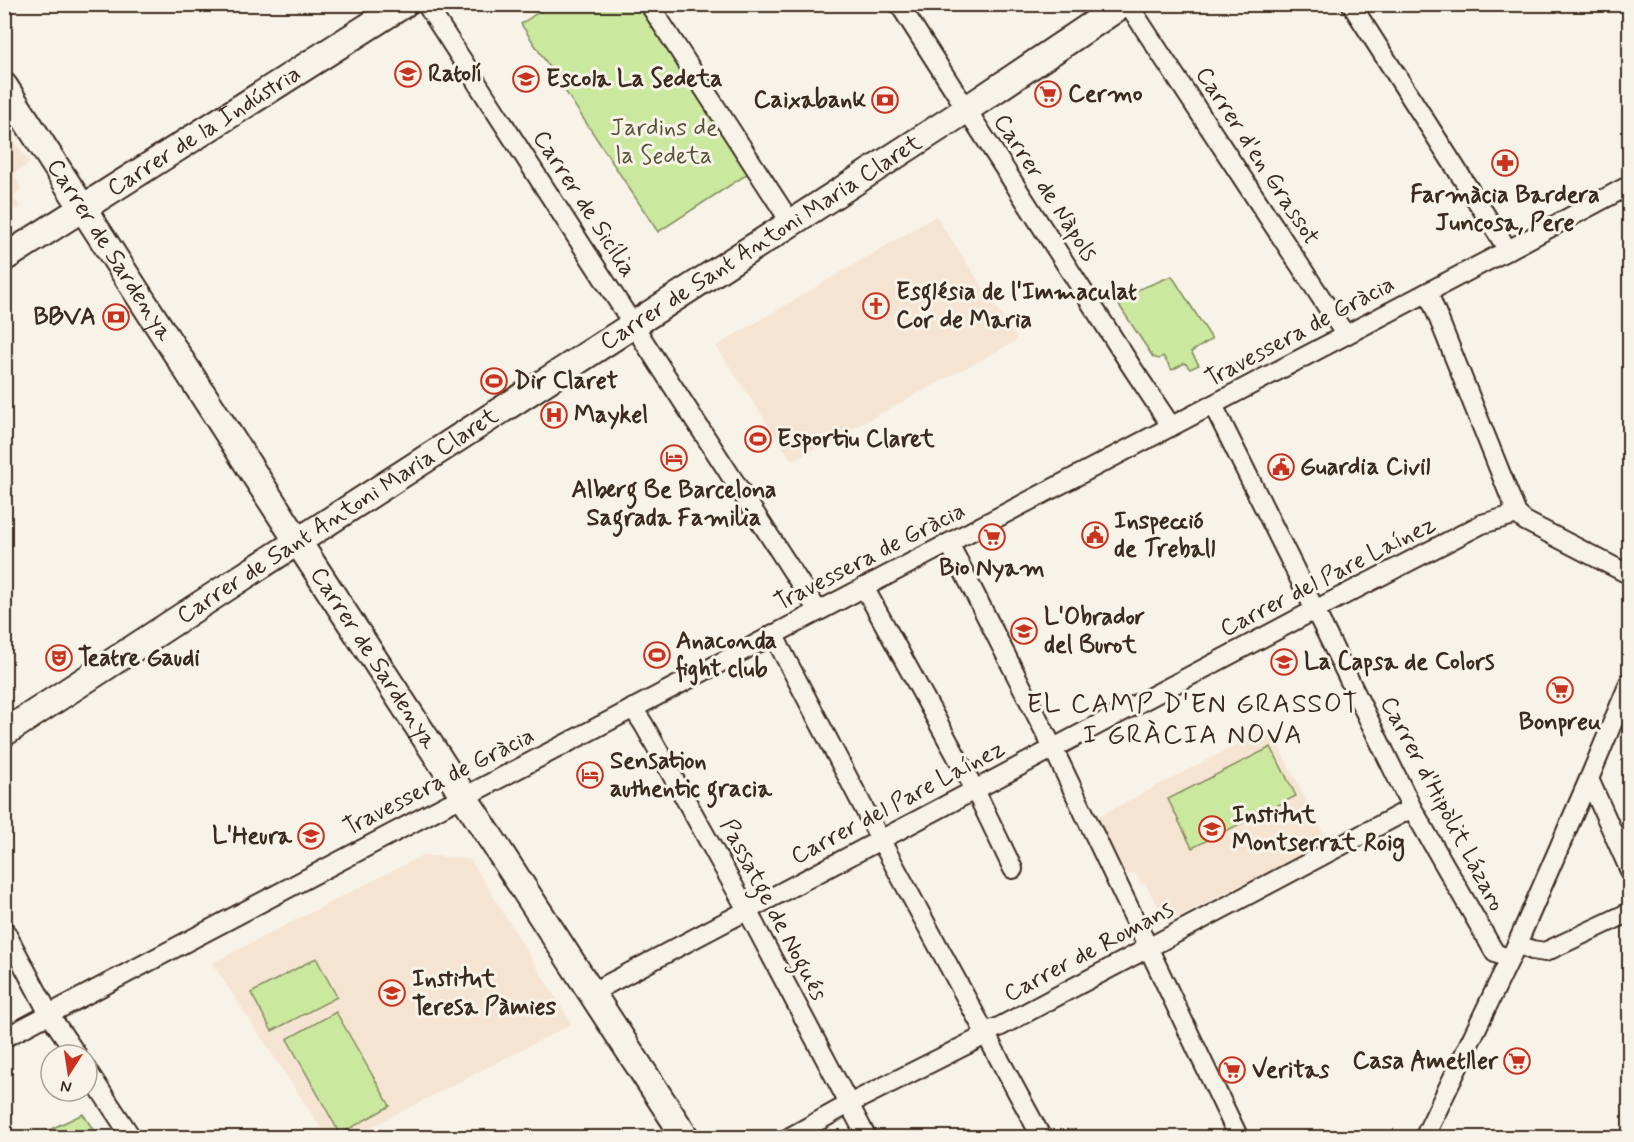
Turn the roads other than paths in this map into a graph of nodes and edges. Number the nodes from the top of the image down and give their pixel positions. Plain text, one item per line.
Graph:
1 (404, 4) edge
2 (426, 4) edge
3 (649, 4) edge
4 (899, 4) edge
5 (1123, 4) edge
6 (1128, 4) edge
7 (1351, 4) edge
8 (4, 86) edge
9 (966, 109) junction
10 (1629, 184) edge
11 (83, 208) junction
12 (791, 223) junction
13 (1508, 250) junction
14 (4, 258) edge
15 (1428, 292) junction
16 (634, 325) junction
17 (1346, 334) junction
18 (1213, 405) junction
19 (1172, 426) junction
20 (1518, 514) junction
21 (298, 542) junction
22 (949, 543) junction
23 (1629, 576) edge
24 (864, 587) junction
25 (1315, 610) junction
26 (818, 611) junction
27 (773, 634) junction
28 (1629, 681) edge
29 (633, 708) junction
30 (4, 733) edge
31 (1053, 748) junction
32 (1589, 779) junction
33 (975, 790) junction
34 (464, 797) junction
35 (1412, 808) junction
36 (880, 839) junction
37 (1013, 869) dead end
38 (1629, 871) edge
39 (747, 910) junction
40 (1629, 912) edge
41 (4, 929) edge
42 (1149, 948) junction
43 (1513, 952) junction
44 (591, 993) junction
45 (49, 1014) junction
46 (986, 1032) junction
47 (4, 1038) edge
48 (69, 1043) edge
49 (99, 1088) edge
50 (849, 1104) junction
51 (132, 1137) edge
52 (686, 1137) edge
53 (788, 1137) edge
54 (867, 1137) edge
55 (1042, 1137) edge
56 (1239, 1137) edge
57 (1424, 1137) edge

1 - 11 main road, Carrer de la Indústria
2 - 16 street, Carrer de Sicília
3 - 12 street
4 - 9 street, Carrer de Nàpols
5 - 9 main road, Carrer de Sant Antoni Maria Claret
6 - 17 street, Carrer d'en Grassot
7 - 13 street
8 - 11 main road, Carrer de Sardenya
9 - 12 main road, Carrer de Sant Antoni Maria Claret
9 - 19 street, Carrer de Nàpols
10 - 13 street, Travessera de Gràcia
11 - 14 main road, Carrer de la Indústria
11 - 21 main road, Carrer de Sardenya
12 - 16 main road, Carrer de Sant Antoni Maria Claret
13 - 15 street, Travessera de Gràcia
15 - 17 street, Travessera de Gràcia
15 - 20 street
16 - 21 main road, Carrer de Sant Antoni Maria Claret
16 - 26 street, Carrer de Sicília
17 - 18 street, Travessera de Gràcia
18 - 19 street, Travessera de Gràcia
18 - 25 street, Carrer d'Hipòlit Lázaro
19 - 22 street, Travessera de Gràcia
20 - 23 street
20 - 25 street, Carrer del Pare Laínez
21 - 30 main road, Carrer de Sant Antoni Maria Claret
21 - 34 main road, Carrer de Sardenya
22 - 24 street, Travessera de Gràcia
22 - 31 street
24 - 26 street, Travessera de Gràcia
24 - 33 street
25 - 31 street, Carrer del Pare Laínez
25 - 35 street, Carrer d'Hipòlit Lázaro
26 - 27 street, Travessera de Gràcia
27 - 29 street, Travessera de Gràcia
27 - 36 street
28 - 32 street
29 - 34 street, Travessera de Gràcia
29 - 39 street, Passatge de Nogués
31 - 33 street, Carrer del Pare Laínez
31 - 42 street
32 - 38 street
32 - 43 street
33 - 36 street, Carrer del Pare Laínez
33 - 37 street
34 - 44 main road, Carrer de Sardenya
34 - 45 street, Travessera de Gràcia
35 - 42 street, Carrer de Romans
35 - 43 street, Carrer d'Hipòlit Lázaro
36 - 39 street, Carrer del Pare Laínez
36 - 46 street
39 - 44 street, Carrer del Pare Laínez
39 - 50 street, Passatge de Nogués
40 - 43 street
41 - 45 street
42 - 46 street, Carrer de Romans
42 - 56 street
43 - 57 street
44 - 52 main road, Carrer de Sardenya
45 - 47 street, Travessera de Gràcia
45 - 48 street
46 - 50 street, Carrer de Romans
46 - 55 street
49 - 51 street
50 - 53 street, Carrer de Romans
50 - 54 street, Passatge de Nogués

